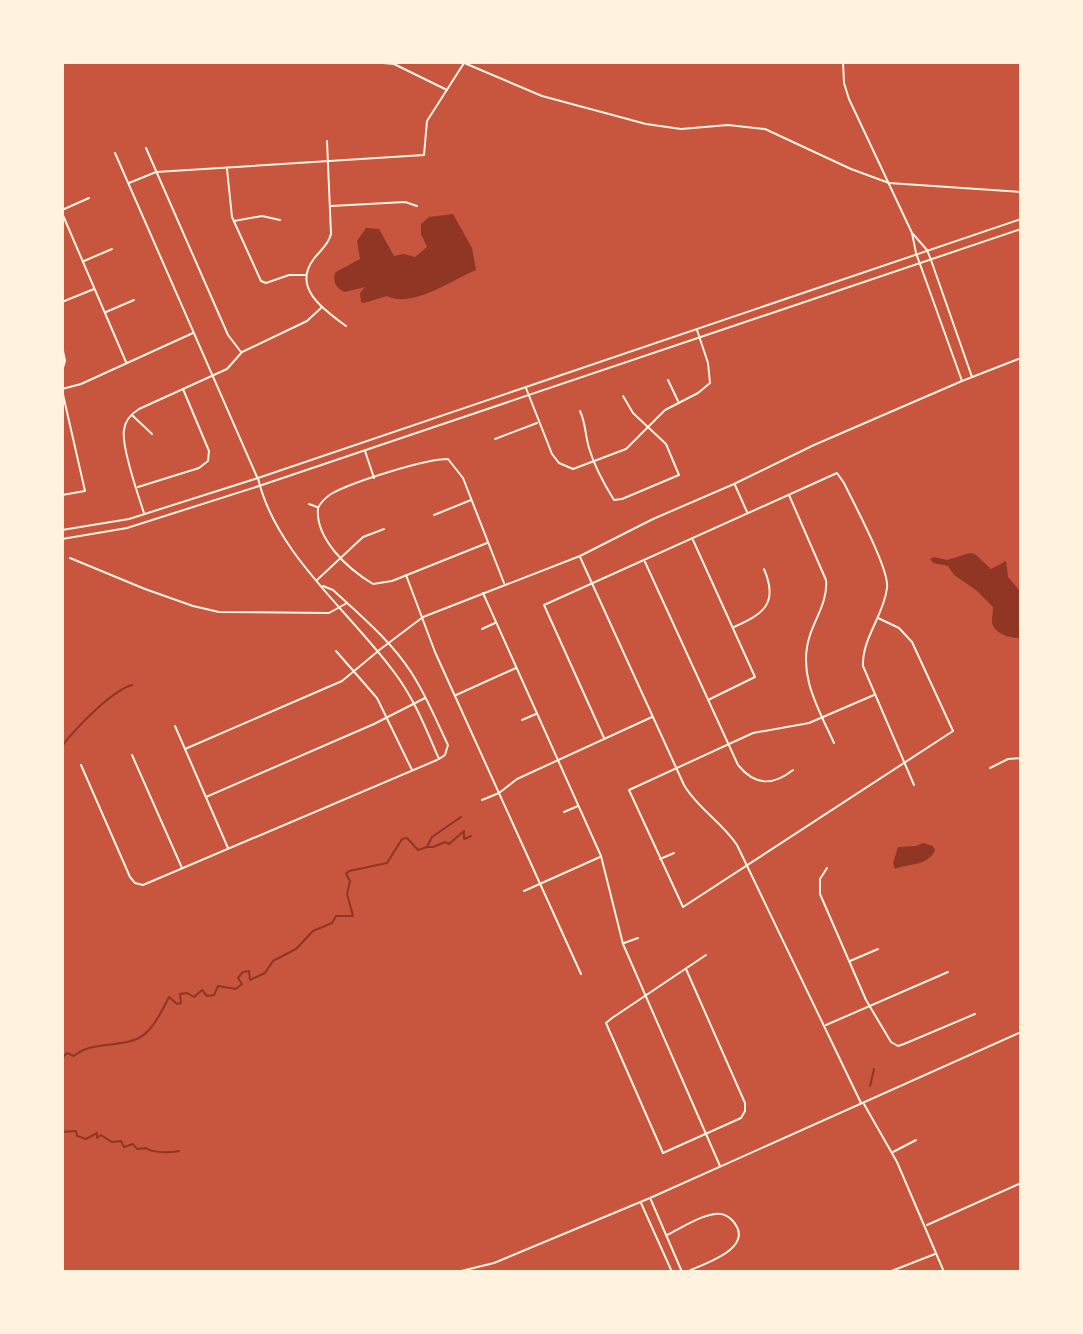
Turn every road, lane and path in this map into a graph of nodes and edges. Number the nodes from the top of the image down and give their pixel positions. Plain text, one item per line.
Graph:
1 (463, 62) edge
2 (843, 62) edge
3 (383, 63) edge
4 (447, 90) junction
5 (327, 141) dead end
6 (146, 148) dead end
7 (115, 153) dead end
8 (328, 162) junction
9 (227, 168) junction
10 (156, 172) junction
11 (129, 183) junction
12 (889, 183) junction
13 (1021, 192) edge
14 (89, 198) dead end
15 (417, 206) dead end
16 (330, 207) junction
17 (62, 211) edge
18 (1021, 219) edge
19 (280, 220) dead end
20 (234, 221) junction
21 (1021, 229) edge
22 (912, 233) junction
23 (112, 249) dead end
24 (927, 250) junction
25 (916, 253) junction
26 (931, 260) junction
27 (83, 261) junction
28 (920, 264) junction
29 (307, 275) junction
30 (95, 288) junction
31 (134, 300) dead end
32 (62, 302) edge
33 (321, 308) junction
34 (105, 313) junction
35 (346, 326) dead end
36 (697, 329) junction
37 (195, 332) junction
38 (700, 338) junction
39 (62, 346) edge
40 (241, 352) junction
41 (1021, 358) edge
42 (126, 362) junction
43 (62, 371) edge
44 (214, 375) junction
45 (972, 377) junction
46 (668, 380) dead end
47 (962, 381) junction
48 (526, 388) junction
49 (183, 389) junction
50 (62, 390) edge
51 (528, 396) junction
52 (623, 396) dead end
53 (678, 402) junction
54 (580, 411) dead end
55 (131, 415) junction
56 (538, 423) junction
57 (649, 427) junction
58 (152, 434) dead end
59 (495, 439) dead end
60 (365, 451) junction
61 (595, 461) junction
62 (258, 478) junction
63 (374, 479) junction
64 (734, 484) junction
65 (259, 486) junction
66 (137, 488) junction
67 (788, 494) junction
68 (62, 495) edge
69 (472, 500) junction
70 (309, 504) dead end
71 (318, 508) junction
72 (747, 513) junction
73 (144, 515) junction
74 (434, 515) dead end
75 (384, 529) dead end
76 (62, 530) edge
77 (692, 538) junction
78 (62, 539) edge
79 (488, 543) junction
80 (580, 556) junction
81 (341, 557) junction
82 (70, 558) dead end
83 (645, 561) junction
84 (764, 569) dead end
85 (406, 575) junction
86 (317, 580) junction
87 (504, 585) junction
88 (593, 585) junction
89 (323, 586) junction
90 (483, 593) junction
91 (347, 603) junction
92 (339, 608) junction
93 (423, 617) junction
94 (878, 618) junction
95 (496, 622) junction
96 (732, 628) junction
97 (482, 629) dead end
98 (388, 643) junction
99 (336, 651) dead end
100 (378, 651) junction
101 (517, 668) junction
102 (354, 673) junction
103 (455, 695) junction
104 (874, 695) junction
105 (426, 698) junction
106 (708, 700) junction
107 (414, 704) junction
108 (537, 714) junction
109 (653, 717) junction
110 (822, 717) junction
111 (387, 718) junction
112 (522, 720) dead end
113 (175, 726) dead end
114 (604, 738) junction
115 (834, 743) dead end
116 (728, 744) junction
117 (185, 749) junction
118 (132, 755) dead end
119 (1021, 758) edge
120 (439, 759) junction
121 (558, 760) junction
122 (904, 762) junction
123 (81, 765) dead end
124 (676, 768) junction
125 (990, 768) dead end
126 (793, 770) dead end
127 (412, 771) junction
128 (914, 785) dead end
129 (499, 793) junction
130 (206, 797) junction
131 (482, 800) dead end
132 (579, 806) junction
133 (564, 812) dead end
134 (229, 849) junction
135 (674, 853) dead end
136 (601, 856) junction
137 (659, 860) junction
138 (747, 867) junction
139 (827, 868) dead end
140 (182, 870) junction
141 (540, 884) junction
142 (524, 891) dead end
143 (638, 938) dead end
144 (623, 944) junction
145 (878, 949) dead end
146 (706, 955) dead end
147 (849, 962) junction
148 (686, 969) junction
149 (948, 972) dead end
150 (581, 974) dead end
151 (646, 996) junction
152 (869, 1006) junction
153 (975, 1014) dead end
154 (825, 1025) junction
155 (1021, 1032) edge
156 (895, 1045) junction
157 (894, 1050) dead end
158 (862, 1103) junction
159 (706, 1134) junction
160 (916, 1140) dead end
161 (892, 1152) junction
162 (720, 1167) junction
163 (1021, 1183) edge
164 (650, 1198) junction
165 (641, 1201) junction
166 (925, 1226) junction
167 (666, 1235) junction
168 (668, 1240) junction
169 (659, 1244) junction
170 (936, 1253) junction
171 (679, 1266) junction
172 (672, 1271) edge
173 (457, 1272) edge
174 (684, 1272) edge
175 (889, 1272) edge
176 (944, 1272) edge

1 - 4 street
1 - 12 street
2 - 12 street
3 - 4 street
4 - 8 street
5 - 8 street
6 - 10 street
7 - 11 street
8 - 9 street
8 - 16 street
9 - 10 street
9 - 20 street
10 - 11 street
10 - 40 street
11 - 37 street
12 - 13 street
12 - 22 street
14 - 17 street
15 - 16 street
16 - 29 street
17 - 27 street
18 - 24 street
19 - 20 street
20 - 29 street
21 - 26 street
22 - 24 street
22 - 25 street
23 - 27 street
24 - 25 street
24 - 26 street
25 - 28 street
25 - 36 street
26 - 28 street
26 - 45 street
27 - 30 street
28 - 38 street
28 - 47 street
29 - 33 street
30 - 32 street
30 - 34 street
31 - 34 street
33 - 35 street
33 - 40 street
34 - 42 street
36 - 38 street
36 - 48 street
37 - 42 street
37 - 44 street
38 - 51 street
38 - 53 street
39 - 43 street
40 - 44 street
41 - 45 street
42 - 50 street
44 - 49 street
44 - 62 street
45 - 47 street
46 - 53 street
47 - 64 street
48 - 51 street
48 - 62 street
49 - 55 street
49 - 66 street
50 - 68 street
51 - 56 street
51 - 60 street
52 - 57 street
53 - 57 street
54 - 61 street
55 - 58 street
55 - 66 street
56 - 59 street
56 - 61 street
57 - 61 street
57 - 61 street
60 - 63 street
60 - 65 street
62 - 65 street
62 - 73 street
63 - 69 street
63 - 71 street
64 - 72 street
64 - 80 street
65 - 78 street
65 - 86 street
66 - 73 street
67 - 72 street
67 - 94 street
67 - 110 street
69 - 74 street
69 - 79 street
70 - 71 street
71 - 81 street
72 - 77 street
73 - 76 street
75 - 81 street
77 - 83 street
77 - 96 street
79 - 85 street
79 - 87 street
80 - 87 street
80 - 88 street
81 - 85 street
81 - 86 street
82 - 92 street
83 - 88 street
83 - 106 street
84 - 96 street
85 - 93 street
86 - 89 street
87 - 90 street
88 - 109 street
88 - 114 street
89 - 91 street
89 - 92 street
90 - 93 street
90 - 95 street
91 - 92 street
91 - 98 street
92 - 100 street
93 - 98 street
93 - 103 street
94 - 104 street
94 - 122 street
95 - 97 street
95 - 101 street
96 - 106 street
98 - 100 street
98 - 105 street
99 - 102 street
100 - 102 street
100 - 107 street
101 - 103 street
101 - 108 street
102 - 111 street
102 - 117 street
103 - 129 street
104 - 110 street
104 - 122 street
105 - 107 street
105 - 120 street
106 - 116 street
107 - 111 street
107 - 120 street
108 - 112 street
108 - 121 street
109 - 114 street
109 - 124 street
110 - 115 street
110 - 116 street
111 - 127 street
111 - 130 street
113 - 117 street
114 - 121 street
116 - 124 street
116 - 126 street
117 - 130 street
118 - 140 street
119 - 125 street
120 - 127 street
121 - 129 street
121 - 132 street
122 - 128 street
122 - 138 street
123 - 140 street
124 - 137 street
124 - 138 street
127 - 134 street
129 - 131 street
129 - 141 street
130 - 134 street
132 - 133 street
132 - 136 street
134 - 140 street
135 - 137 street
136 - 141 street
136 - 144 street
137 - 138 street
138 - 154 street
139 - 147 street
141 - 142 street
141 - 150 street
143 - 144 street
144 - 151 street
145 - 147 street
146 - 148 street
147 - 152 street
148 - 151 street
148 - 159 street
149 - 152 street
151 - 159 street
151 - 159 street
152 - 154 street
152 - 156 street
153 - 156 street
154 - 158 street
155 - 158 street
156 - 157 street
158 - 161 street
158 - 162 street
159 - 162 street
160 - 161 street
161 - 166 street
162 - 164 street
163 - 166 street
164 - 165 street
164 - 167 street
165 - 169 street
165 - 173 street
166 - 170 street
167 - 168 street
167 - 174 street
168 - 169 street
168 - 171 street
169 - 172 street
170 - 175 street
170 - 176 street
171 - 172 street
171 - 174 street

